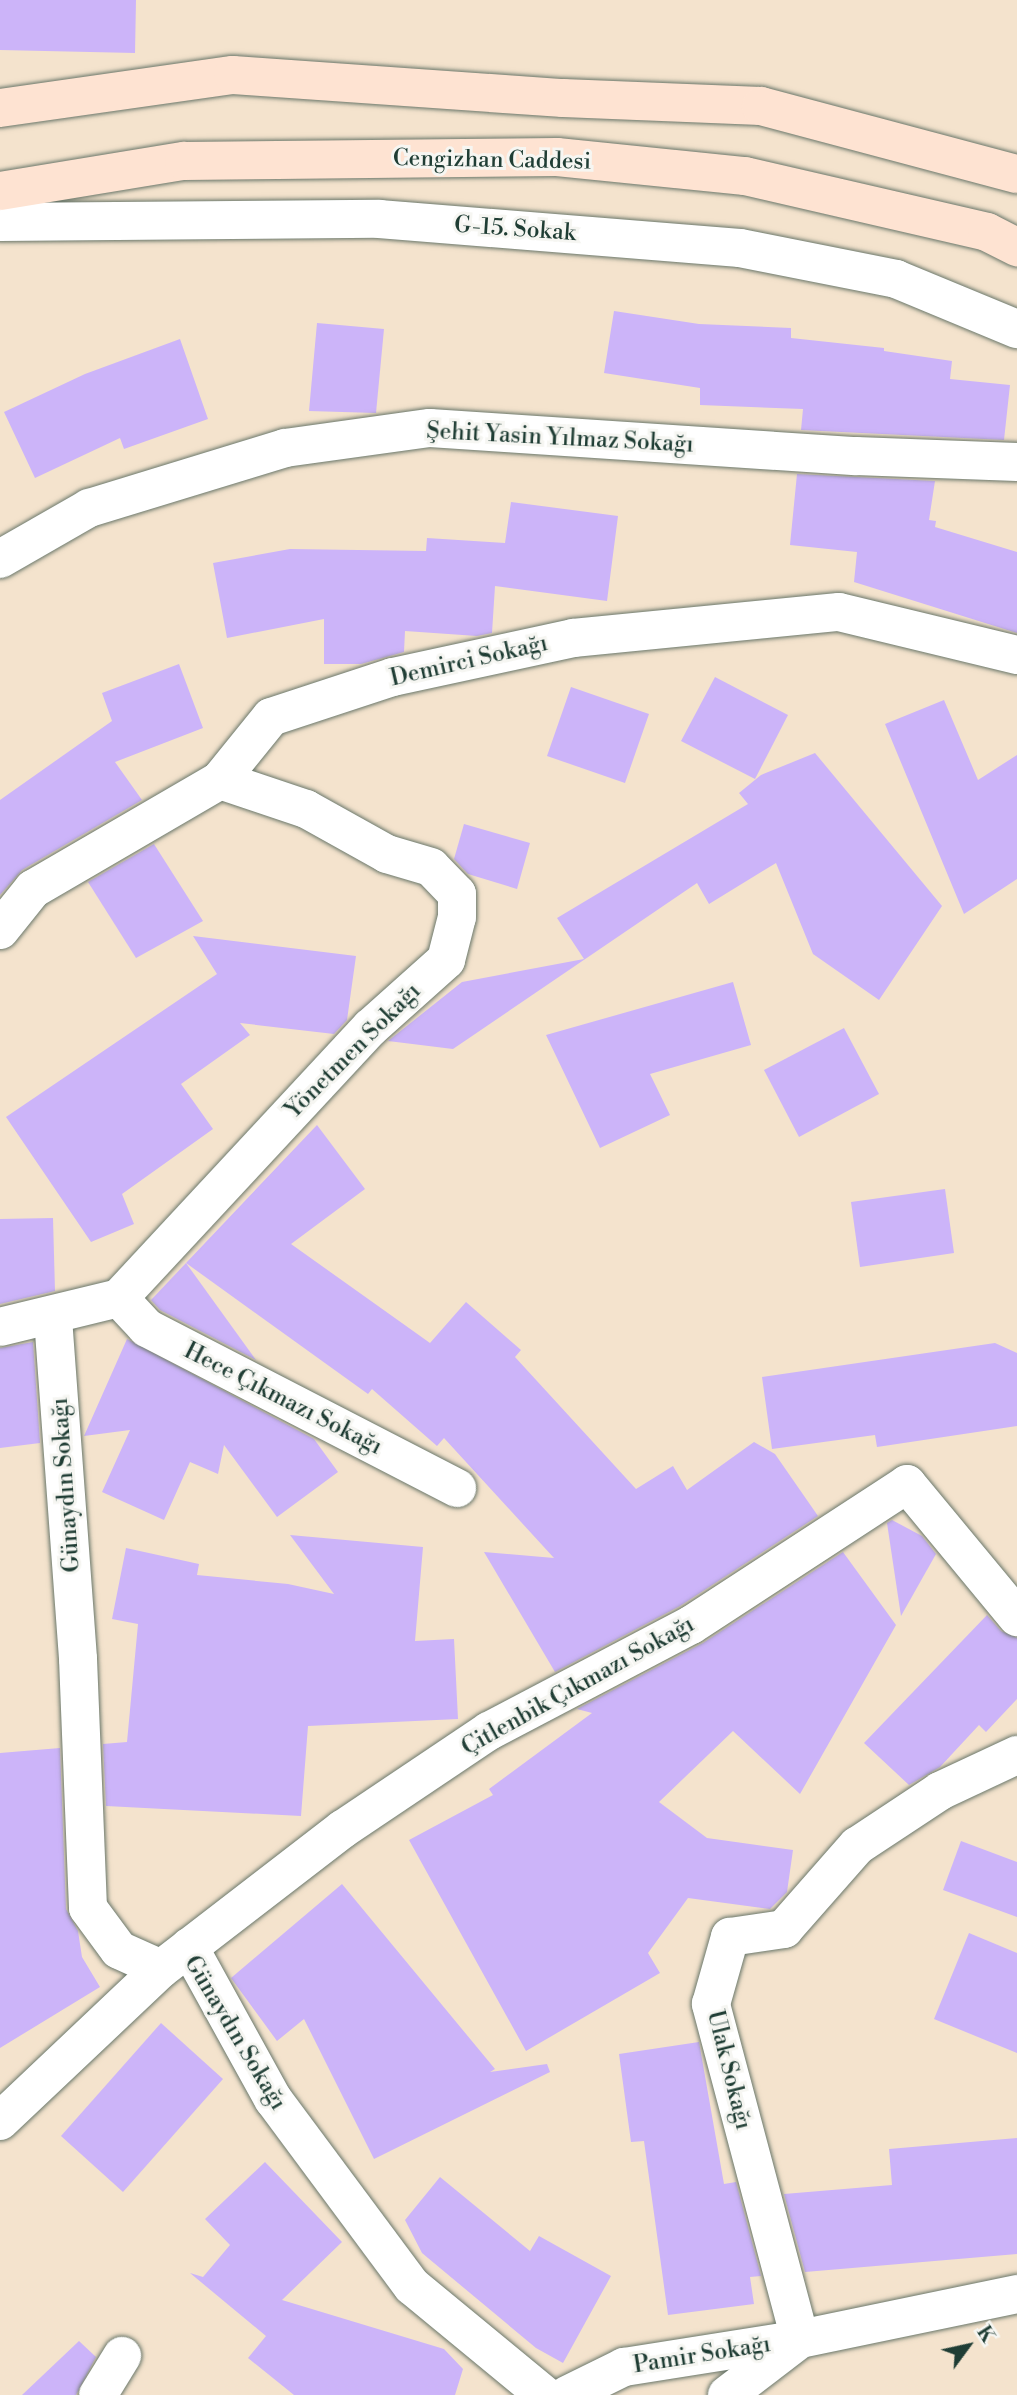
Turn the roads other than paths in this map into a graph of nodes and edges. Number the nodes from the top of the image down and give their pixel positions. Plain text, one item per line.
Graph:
1 (0, 108) edge
2 (1017, 174) edge
3 (0, 191) edge
4 (0, 222) edge
5 (1017, 247) edge
6 (1017, 329) edge
7 (1017, 462) edge
8 (0, 559) edge
9 (1017, 654) edge
10 (220, 780) junction
11 (0, 930) edge
12 (118, 1298) junction
13 (53, 1318) junction
14 (0, 1327) edge
15 (457, 1488) dead end
16 (1017, 1617) edge
17 (1017, 1755) edge
18 (175, 1958) junction
19 (0, 2120) edge
20 (1017, 2294) edge
21 (800, 2339) junction
22 (122, 2356) dead end
23 (98, 2395) edge
24 (544, 2395) edge
25 (567, 2395) edge
26 (727, 2395) edge

1 - 2 main road
3 - 5 main road, Cengizhan Caddesi
4 - 6 street, G-15. Sokak
7 - 8 street, Şehit Yasin Yılmaz Sokağı
9 - 10 street, Demirci Sokağı
10 - 11 street, Demirci Sokağı
10 - 12 street, Yönetmen Sokağı
12 - 13 street, Yönetmen Sokağı
12 - 15 street, Hece Çıkmazı Sokağı
13 - 14 street, Yönetmen Sokağı
13 - 18 street, Günaydın Sokağı
16 - 18 street, Çitlenbik Çıkmazı Sokağı
17 - 21 street, Ulak Sokağı
18 - 19 street, Çitlenbik Çıkmazı Sokağı
18 - 24 street, Günaydın Sokağı
20 - 21 street, Pamir Sokağı
21 - 25 street, Pamir Sokağı
21 - 26 street
22 - 23 street

